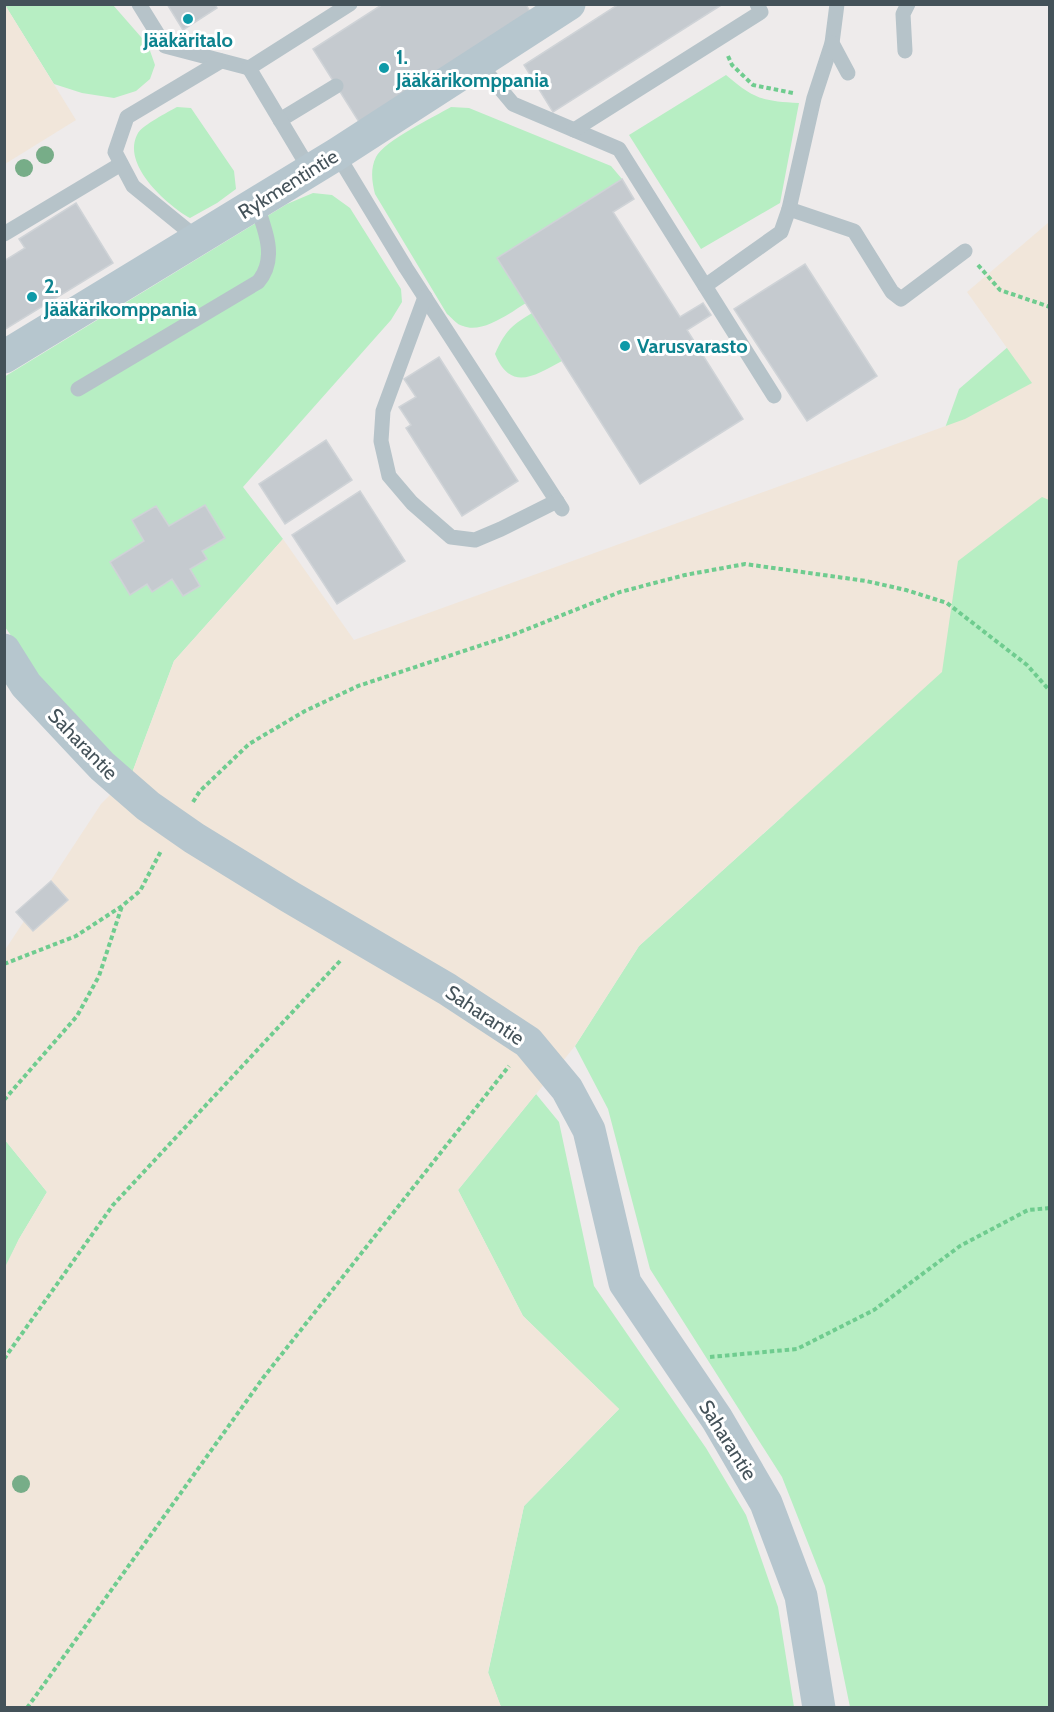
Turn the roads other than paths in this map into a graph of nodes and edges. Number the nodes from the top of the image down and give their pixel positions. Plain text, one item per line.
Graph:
1 (139, 4) edge
2 (350, 4) edge
3 (569, 4) edge
4 (757, 4) edge
5 (837, 4) edge
6 (908, 4) edge
7 (832, 43) junction
8 (906, 51) dead end
9 (221, 61) junction
10 (478, 62) junction
11 (249, 68) junction
12 (848, 73) dead end
13 (336, 86) dead end
14 (280, 120) junction
15 (574, 130) junction
16 (324, 162) junction
17 (121, 164) junction
18 (256, 204) junction
19 (789, 209) junction
20 (4, 234) edge
21 (198, 239) junction
22 (965, 251) road end
23 (705, 286) junction
24 (424, 297) junction
25 (4, 357) edge
26 (78, 389) dead end
27 (774, 396) dead end
28 (4, 650) edge
29 (819, 1707) edge

1 - 9 lane
2 - 11 lane
3 - 10 street, Rykmentintie
4 - 15 lane
5 - 7 lane
6 - 8 lane
7 - 12 lane
7 - 19 lane
9 - 11 lane
9 - 17 lane
10 - 15 lane
10 - 16 street, Rykmentintie
11 - 14 lane
13 - 14 lane
14 - 16 lane
15 - 23 lane
16 - 18 street, Rykmentintie
16 - 24 lane
17 - 20 lane
17 - 21 lane
18 - 21 street, Rykmentintie
18 - 26 lane
19 - 22 lane
19 - 23 lane
21 - 25 street, Rykmentintie
23 - 27 lane
24 - 24 lane
28 - 29 street, Saharantie

